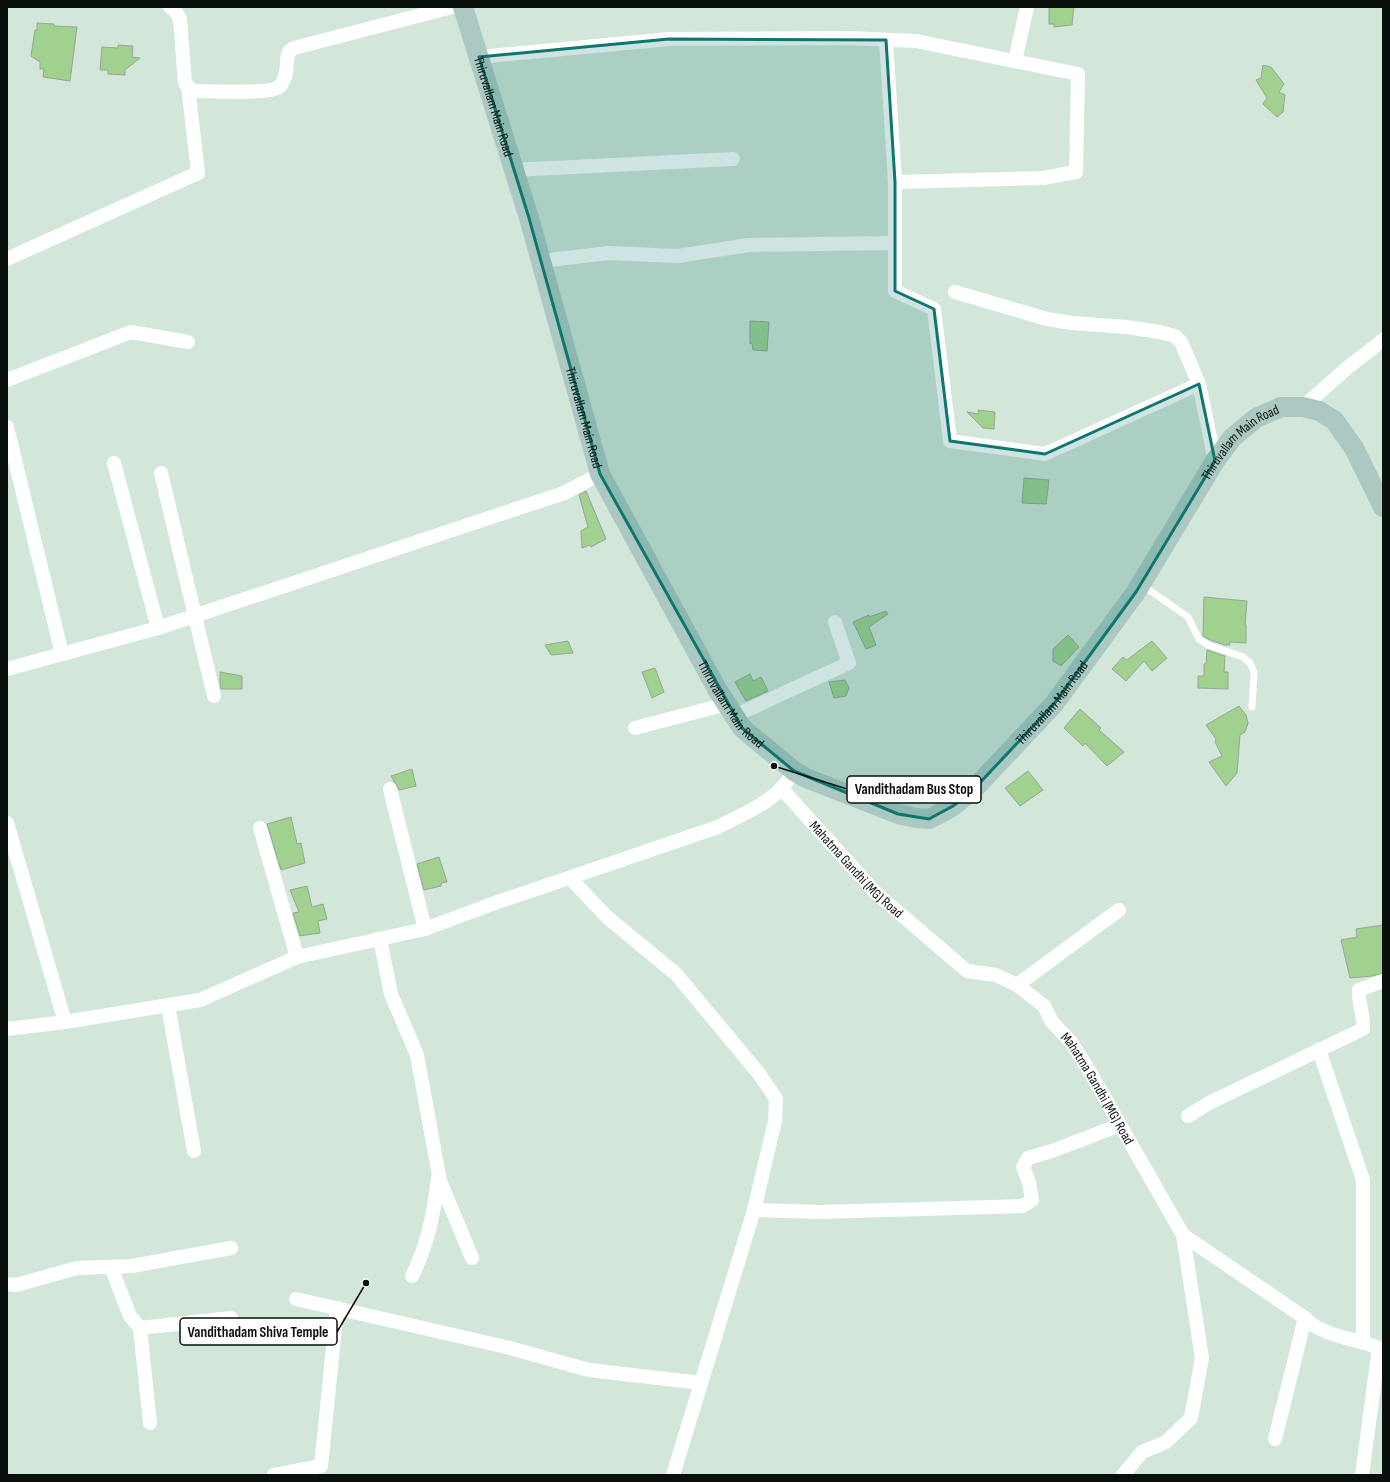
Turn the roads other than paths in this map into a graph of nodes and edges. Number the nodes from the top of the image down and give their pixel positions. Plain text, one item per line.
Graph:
1 (170, 7) edge
2 (452, 7) edge
3 (463, 7) edge
4 (1027, 7) edge
5 (886, 40) junction
6 (479, 57) junction
7 (1015, 61) junction
8 (188, 86) junction
9 (733, 159) dead end
10 (514, 170) junction
11 (894, 182) junction
12 (895, 243) junction
13 (7, 259) edge
14 (541, 261) junction
15 (955, 292) dead end
16 (1383, 340) edge
17 (188, 342) dead end
18 (7, 380) edge
19 (1199, 384) junction
20 (1303, 407) junction
21 (7, 427) edge
22 (1215, 461) junction
23 (114, 463) dead end
24 (161, 473) dead end
25 (600, 474) junction
26 (1383, 507) edge
27 (1140, 584) junction
28 (196, 616) junction
29 (835, 622) dead end
30 (158, 628) junction
31 (62, 654) junction
32 (7, 669) edge
33 (214, 696) dead end
34 (1252, 707) dead end
35 (730, 710) junction
36 (635, 728) dead end
37 (794, 771) junction
38 (781, 788) junction
39 (390, 789) dead end
40 (260, 828) dead end
41 (8, 829) edge
42 (570, 878) junction
43 (1119, 910) dead end
44 (425, 929) junction
45 (380, 939) junction
46 (296, 957) junction
47 (1383, 981) edge
48 (1017, 985) junction
49 (168, 1006) junction
50 (65, 1022) junction
51 (7, 1029) edge
52 (1319, 1050) junction
53 (1188, 1116) dead end
54 (1120, 1125) junction
55 (194, 1151) dead end
56 (439, 1174) junction
57 (754, 1210) junction
58 (1183, 1235) junction
59 (231, 1248) dead end
60 (472, 1258) dead end
61 (110, 1267) junction
62 (412, 1276) dead end
63 (7, 1284) edge
64 (296, 1299) dead end
65 (337, 1308) junction
66 (231, 1318) dead end
67 (1305, 1318) junction
68 (140, 1328) junction
69 (1363, 1343) junction
70 (1381, 1348) edge
71 (701, 1383) junction
72 (1377, 1409) edge
73 (150, 1423) dead end
74 (1275, 1439) dead end
75 (323, 1471) edge
76 (274, 1475) edge
77 (673, 1475) edge
78 (1123, 1475) edge
79 (1362, 1475) edge

1 - 8 street
2 - 8 street
3 - 6 main road, Thiruvallam Main Road
4 - 7 street
5 - 6 street
5 - 7 street
5 - 11 street
6 - 10 main road, Thiruvallam Main Road
7 - 11 street
8 - 13 street
9 - 10 street
10 - 14 main road, Thiruvallam Main Road
11 - 12 street
12 - 14 street
12 - 19 street
14 - 25 main road, Thiruvallam Main Road
15 - 19 street
16 - 20 street
17 - 18 street
19 - 22 street
20 - 22 main road, Thiruvallam Main Road
20 - 26 main road, Thiruvallam Main Road
21 - 31 street
22 - 27 main road, Thiruvallam Main Road
23 - 30 street
24 - 28 street
25 - 28 street
25 - 35 main road, Thiruvallam Main Road
27 - 34 lane
27 - 37 main road, Thiruvallam Main Road
28 - 30 street
28 - 33 street
29 - 35 street
30 - 31 street
31 - 32 street
35 - 36 street
35 - 37 main road, Thiruvallam Main Road
37 - 38 street
38 - 42 street
38 - 48 street, Mahatma Gandhi (MG) Road
39 - 44 street
40 - 46 street
41 - 50 street
42 - 44 street
42 - 57 street
43 - 48 street
44 - 45 street
45 - 46 street
45 - 56 street
46 - 49 street
47 - 52 street
48 - 54 street, Mahatma Gandhi (MG) Road
49 - 50 street
49 - 55 street
50 - 51 street
52 - 53 street
52 - 69 street
54 - 57 street
54 - 58 street, Mahatma Gandhi (MG) Road
56 - 60 street
56 - 62 street
57 - 71 street
58 - 67 street
58 - 78 street, Mahatma Gandhi (MG) Road
59 - 61 street
61 - 63 street
61 - 68 street
64 - 65 street
65 - 71 street
65 - 75 street
66 - 68 street
67 - 69 street
67 - 74 street
68 - 73 street
69 - 70 street
70 - 72 street
71 - 77 street
72 - 79 street
75 - 76 street

